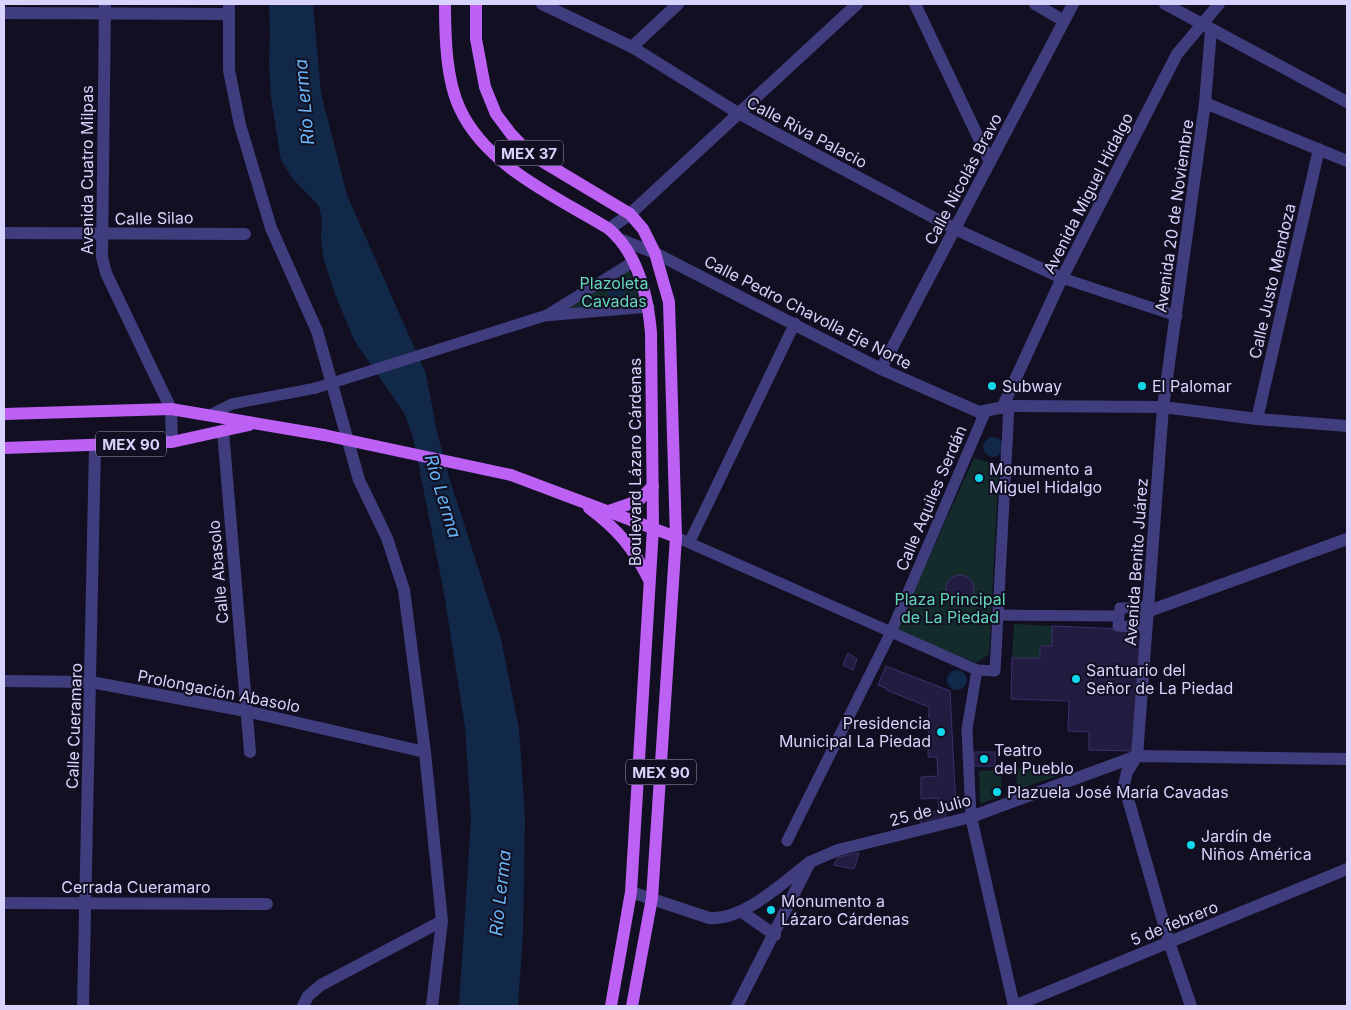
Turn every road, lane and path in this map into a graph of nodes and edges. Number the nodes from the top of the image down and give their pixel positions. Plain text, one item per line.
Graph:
1 (445, 4) edge
2 (476, 4) edge
3 (542, 4) edge
4 (678, 4) edge
5 (857, 4) edge
6 (916, 4) edge
7 (1035, 4) edge
8 (1073, 4) edge
9 (1164, 4) edge
10 (1219, 4) edge
11 (105, 8) edge
12 (229, 9) edge
13 (4, 13) edge
14 (1064, 21) junction
15 (1206, 27) junction
16 (632, 47) junction
17 (1347, 102) edge
18 (1205, 103) junction
19 (738, 113) junction
20 (1319, 150) junction
21 (1347, 161) edge
22 (990, 162) junction
23 (630, 214) junction
24 (609, 229) junction
25 (955, 229) junction
26 (4, 233) edge
27 (245, 234) dead end
28 (100, 235) junction
29 (622, 240) junction
30 (655, 253) junction
31 (633, 262) junction
32 (1062, 278) junction
33 (649, 307) junction
34 (544, 316) junction
35 (1177, 316) junction
36 (795, 323) junction
37 (881, 368) junction
38 (1006, 407) junction
39 (1163, 407) junction
40 (171, 409) junction
41 (982, 411) junction
42 (4, 414) edge
43 (210, 415) junction
44 (1257, 419) junction
45 (256, 424) junction
46 (1347, 426) edge
47 (222, 431) junction
48 (172, 442) junction
49 (95, 446) junction
50 (4, 448) edge
51 (653, 486) junction
52 (577, 500) junction
53 (609, 511) junction
54 (654, 528) junction
55 (676, 536) junction
56 (1347, 539) edge
57 (690, 541) junction
58 (650, 583) junction
59 (998, 615) junction
60 (1147, 615) junction
61 (891, 632) junction
62 (977, 670) junction
63 (4, 681) edge
64 (91, 682) junction
65 (246, 711) junction
66 (250, 752) dead end
67 (425, 752) junction
68 (1137, 756) junction
69 (1347, 759) edge
70 (970, 817) junction
71 (787, 841) dead end
72 (810, 862) junction
73 (1347, 869) edge
74 (631, 892) junction
75 (652, 898) junction
76 (4, 903) edge
77 (85, 903) junction
78 (267, 904) dead end
79 (742, 912) junction
80 (442, 921) junction
81 (774, 935) junction
82 (1169, 942) junction
83 (83, 1006) edge
84 (303, 1006) edge
85 (432, 1006) edge
86 (611, 1006) edge
87 (632, 1006) edge
88 (737, 1006) edge
89 (1014, 1006) edge
90 (1191, 1006) edge

1 - 24 main road, Boulevard Lázaro Cárdenas / MEX 37
2 - 23 main road, MEX 37
3 - 16 street, Calle Riva Palacio
4 - 16 street
5 - 19 street
6 - 22 street
7 - 14 street
8 - 14 street, Calle Nicolás Bravo
9 - 15 street
10 - 15 street, Avenida Miguel Hidalgo
11 - 12 street
11 - 13 street
11 - 28 street, Avenida Cuatro Milpas
12 - 67 street
14 - 22 street, Calle Nicolás Bravo
15 - 17 street
15 - 18 street, Avenida 20 de Noviembre
15 - 32 street, Avenida Miguel Hidalgo
16 - 19 street, Calle Riva Palacio
18 - 20 street
18 - 35 street, Avenida 20 de Noviembre
19 - 23 street
19 - 25 street, Calle Riva Palacio
20 - 21 street
20 - 44 street, Calle Justo Mendoza
22 - 25 street, Calle Nicolás Bravo
23 - 24 street
23 - 30 main road, MEX 37
24 - 29 main road, Boulevard Lázaro Cárdenas / MEX 37
25 - 32 street, Calle Riva Palacio
25 - 37 street, Calle Nicolás Bravo
26 - 28 street, Calle Silao
27 - 28 street, Calle Silao
28 - 40 street, Avenida Cuatro Milpas
29 - 30 street, Calle Pedro Chavolla Eje Norte
29 - 31 main road, Boulevard Lázaro Cárdenas / MEX 37
30 - 36 street, Calle Pedro Chavolla Eje Norte
30 - 55 main road, MEX 37
31 - 33 main road, Boulevard Lázaro Cárdenas / MEX 37
31 - 34 street
32 - 35 street
32 - 38 street, Avenida Miguel Hidalgo
33 - 34 street
33 - 51 main road, Boulevard Lázaro Cárdenas / MEX 37
34 - 43 street, bridge
35 - 39 street, Avenida 20 de Noviembre
36 - 37 street, Calle Pedro Chavolla Eje Norte
36 - 57 street
37 - 41 street, Calle Pedro Chavolla Eje Norte
38 - 39 street
38 - 41 street
38 - 59 street
39 - 44 street
39 - 60 street, Avenida Benito Juárez
40 - 42 main road, MEX 90
40 - 43 main road, MEX 90
40 - 48 street, Avenida Cuatro Milpas
41 - 61 street, Calle Aquiles Serdán
43 - 45 main road, MEX 90
44 - 46 street
45 - 47 main road, MEX 90
45 - 52 main road, MEX 90, bridge
47 - 48 main road, MEX 90
47 - 65 street, Calle Abasolo
48 - 49 main road, MEX 90
49 - 50 main road, MEX 90
49 - 64 street, Calle Cueramaro
51 - 53 main road
51 - 54 main road, Boulevard Lázaro Cárdenas / MEX 37
52 - 53 main road, MEX 90
52 - 58 main road, MEX 90
53 - 54 main road, MEX 90
54 - 55 main road, MEX 90
54 - 58 main road, Boulevard Lázaro Cárdenas / MEX 90
55 - 57 street
55 - 75 main road, MEX 90
56 - 60 street
57 - 61 street
58 - 74 main road, Boulevard Lázaro Cárdenas / MEX 90
59 - 60 street
59 - 62 street
60 - 68 street, Avenida Benito Juárez
61 - 62 street
61 - 71 street, Calle Aquiles Serdán
62 - 70 street
63 - 64 street, Prolongación Abasolo
64 - 65 street, Prolongación Abasolo
64 - 77 street, Calle Cueramaro
65 - 66 street, Calle Abasolo
65 - 67 street, Prolongación Abasolo
67 - 80 street
68 - 69 street
68 - 70 street, 25 de Julio
68 - 82 street, Avenida Benito Juárez
70 - 72 street, 25 de Julio
70 - 89 street
72 - 79 street, 25 de Julio
72 - 81 street
73 - 82 street, 5 de febrero
74 - 75 street
74 - 86 main road, Boulevard Lázaro Cárdenas / MEX 90
75 - 79 street
75 - 87 main road, MEX 90
76 - 77 street, Cerrada Cueramaro
77 - 78 street, Cerrada Cueramaro
77 - 83 street, Calle Cueramaro
79 - 81 street
80 - 84 street
80 - 85 street
81 - 88 street
82 - 89 street, 5 de febrero
82 - 90 street, Avenida Benito Juárez

